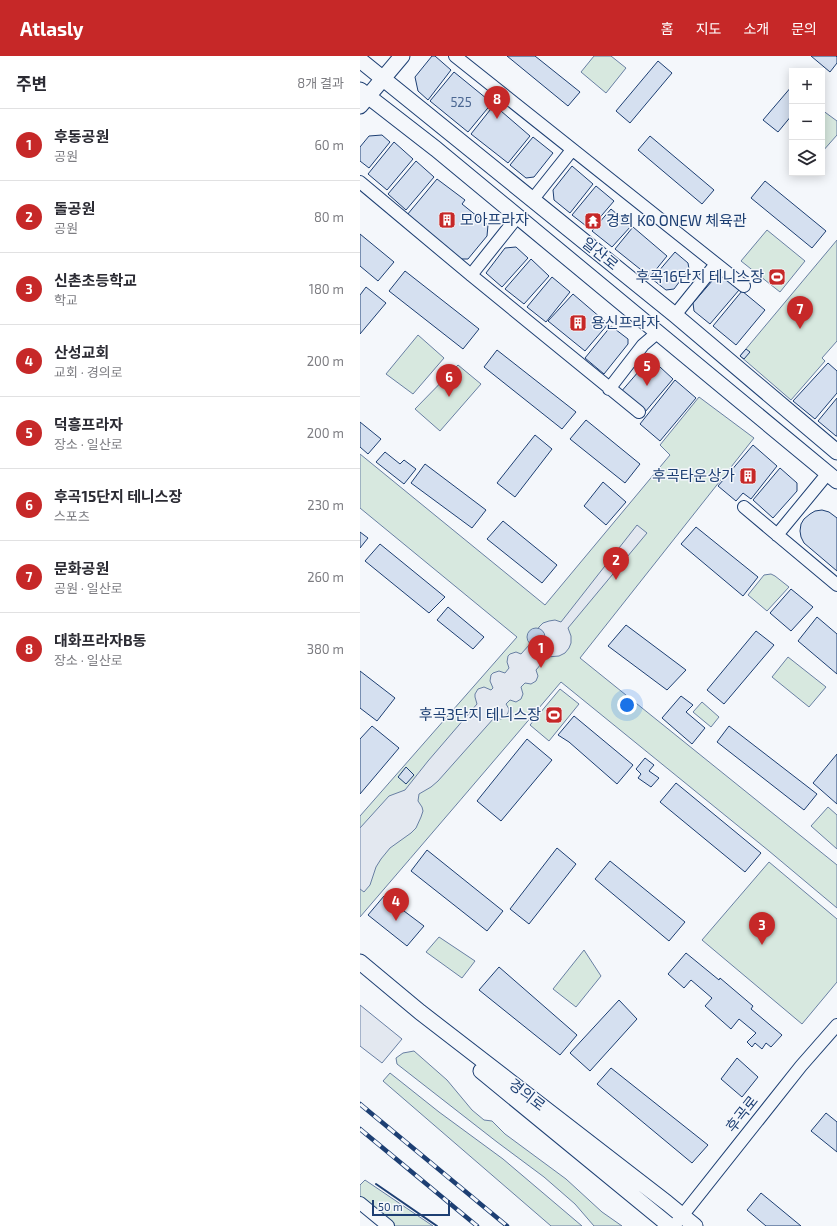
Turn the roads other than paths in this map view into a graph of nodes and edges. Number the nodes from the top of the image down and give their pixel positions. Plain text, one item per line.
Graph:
1 (402, 56) edge
2 (455, 56) edge
3 (360, 60) edge
4 (383, 79) junction
5 (363, 97) edge
6 (572, 150) junction
7 (360, 182) edge
8 (533, 199) junction
9 (518, 216) junction
10 (716, 264) junction
11 (471, 276) junction
12 (744, 286) dead end
13 (675, 315) junction
14 (657, 333) junction
15 (609, 388) junction
16 (638, 412) dead end
17 (837, 452) edge
18 (832, 477) edge
19 (744, 507) dead end
20 (777, 535) junction
21 (837, 585) edge
22 (360, 962) edge
23 (360, 971) edge
24 (837, 1025) edge
25 (360, 1203) edge
26 (678, 1221) edge
27 (388, 1226) edge
28 (670, 1226) edge
29 (695, 1226) edge

1 - 4 main road
2 - 6 street
3 - 4 main road, 일산로
4 - 5 main road
4 - 8 main road, 일산로
5 - 9 main road, 일산로
6 - 8 street
6 - 10 street
7 - 11 street
8 - 13 main road, 일산로
9 - 11 street
9 - 14 main road, 일산로
10 - 12 street
10 - 13 street
11 - 15 street
13 - 17 main road, 일산로
14 - 15 street
14 - 18 main road, 일산로
15 - 16 street
18 - 20 street
19 - 20 street
20 - 21 street
22 - 26 main road, 경의로
23 - 28 main road, 경의로
24 - 26 street, 후곡로
25 - 27 street
26 - 29 main road, 경의로

